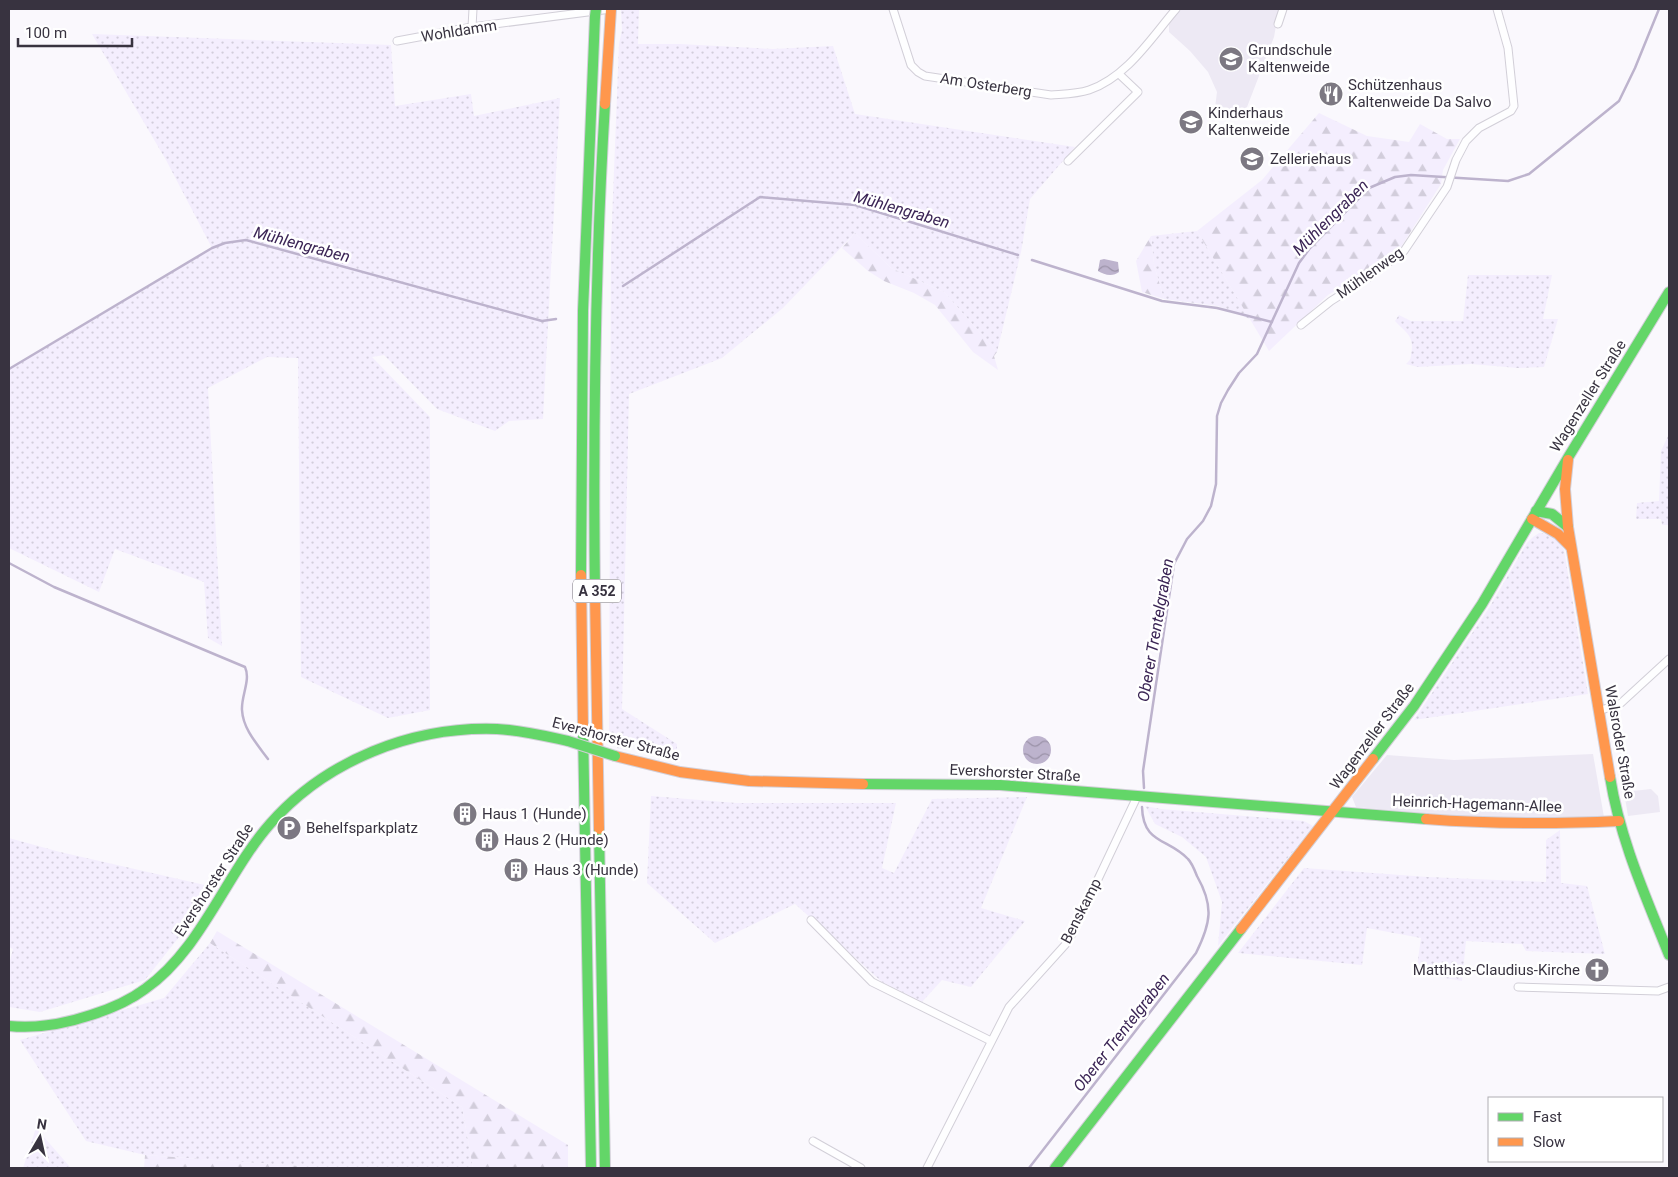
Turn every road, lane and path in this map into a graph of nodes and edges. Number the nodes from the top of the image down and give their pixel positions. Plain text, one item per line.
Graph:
1 (473, 9) edge
2 (893, 9) edge
3 (1176, 9) edge
4 (1282, 9) edge
5 (1497, 9) edge
6 (611, 11) edge
7 (596, 12) edge
8 (1278, 24) dead end
9 (472, 27) junction
10 (397, 41) dead end
11 (1119, 74) junction
12 (1068, 161) dead end
13 (1669, 292) edge
14 (1301, 325) dead end
15 (1568, 456) junction
16 (1534, 515) junction
17 (1568, 527) junction
18 (1571, 548) junction
19 (1669, 659) edge
20 (1599, 711) junction
21 (1136, 796) junction
22 (1333, 811) junction
23 (1619, 821) junction
24 (812, 920) dead end
25 (1669, 955) edge
26 (1518, 987) dead end
27 (1669, 987) edge
28 (9, 1026) edge
29 (991, 1041) junction
30 (813, 1141) dead end
31 (591, 1168) edge
32 (606, 1168) edge
33 (861, 1168) edge
34 (927, 1168) edge
35 (1055, 1168) edge

1 - 9 street
2 - 11 street, Am Osterberg
3 - 11 street, Am Osterberg
4 - 8 street
5 - 14 street, Mühlenweg
6 - 9 street, Wohldamm
6 - 32 main road, A 352
7 - 31 main road, A 352
9 - 10 street, Wohldamm
11 - 12 street
13 - 15 main road, Wagenzeller Straße
15 - 16 main road, Wagenzeller Straße
15 - 17 main road, Walsroder Straße
16 - 17 main road
16 - 18 main road
16 - 22 main road, Wagenzeller Straße
17 - 18 main road, Walsroder Straße
18 - 20 main road, Walsroder Straße
19 - 20 street
20 - 23 main road, Walsroder Straße
21 - 22 main road, Evershorster Straße
21 - 28 main road, Evershorster Straße, bridge
21 - 29 street, Benskamp
22 - 23 main road, Heinrich-Hagemann-Allee
22 - 35 main road, Wagenzeller Straße
23 - 25 main road, Walsroder Straße
24 - 29 street
26 - 27 street
29 - 34 street, Benskamp
30 - 33 street

